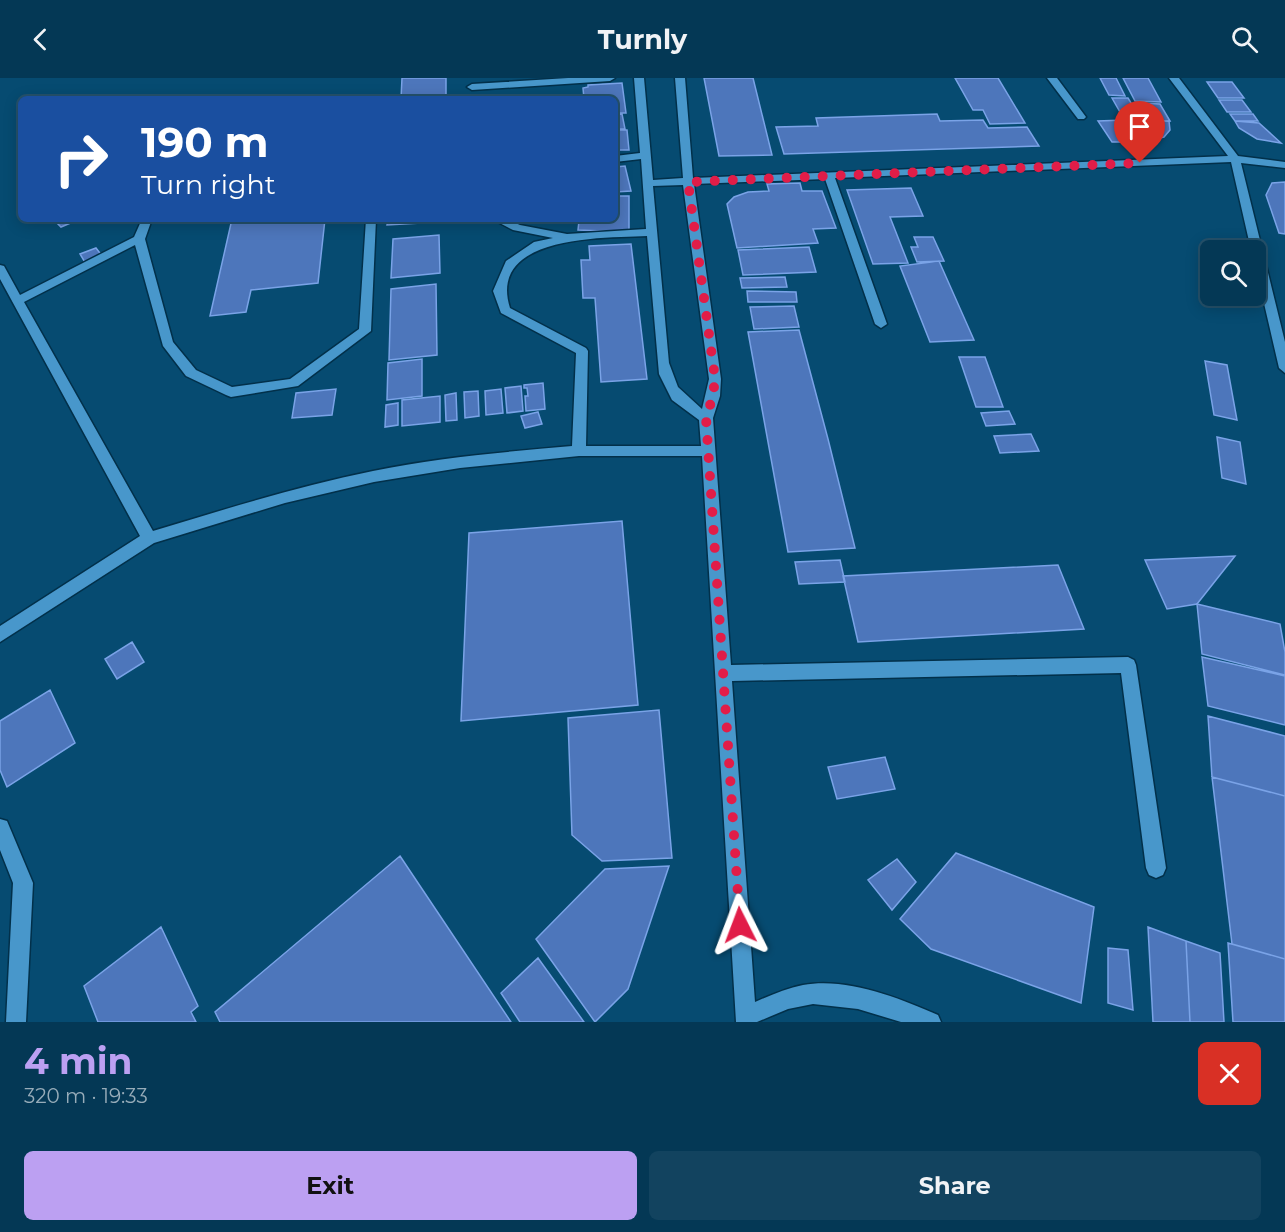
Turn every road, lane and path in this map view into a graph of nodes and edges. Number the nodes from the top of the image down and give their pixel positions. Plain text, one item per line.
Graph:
1 (610, 78) edge
2 (639, 78) edge
3 (680, 78) edge
4 (1052, 78) edge
5 (1174, 78) edge
6 (472, 87) dead end
7 (1081, 117) dead end
8 (645, 156) junction
9 (618, 159) edge
10 (1235, 159) junction
11 (1285, 165) edge
12 (830, 176) junction
13 (688, 182) junction
14 (648, 183) junction
15 (146, 222) edge
16 (370, 222) edge
17 (504, 222) edge
18 (653, 232) junction
19 (569, 237) junction
20 (140, 239) junction
21 (0, 269) edge
22 (19, 300) junction
23 (881, 324) dead end
24 (1285, 368) edge
25 (706, 418) junction
26 (579, 451) junction
27 (709, 451) junction
28 (149, 538) junction
29 (0, 635) edge
30 (724, 673) junction
31 (1, 834) edge
32 (1156, 868) dead end
33 (746, 1019) edge
34 (16, 1022) edge
35 (932, 1022) edge

1 - 6 street
2 - 8 street
3 - 13 street
4 - 7 street
5 - 10 street
8 - 9 street
8 - 14 street
10 - 11 street
10 - 12 street
10 - 24 street
12 - 13 street
12 - 23 street
13 - 14 street
13 - 25 street
14 - 18 street
15 - 20 street
16 - 20 street
17 - 19 street
18 - 19 street
18 - 25 street
19 - 26 street
20 - 22 street
21 - 22 street
22 - 28 street
25 - 27 street
26 - 27 street
26 - 28 street
27 - 30 street
28 - 29 street
30 - 32 street
30 - 33 street
31 - 34 street
33 - 35 street

